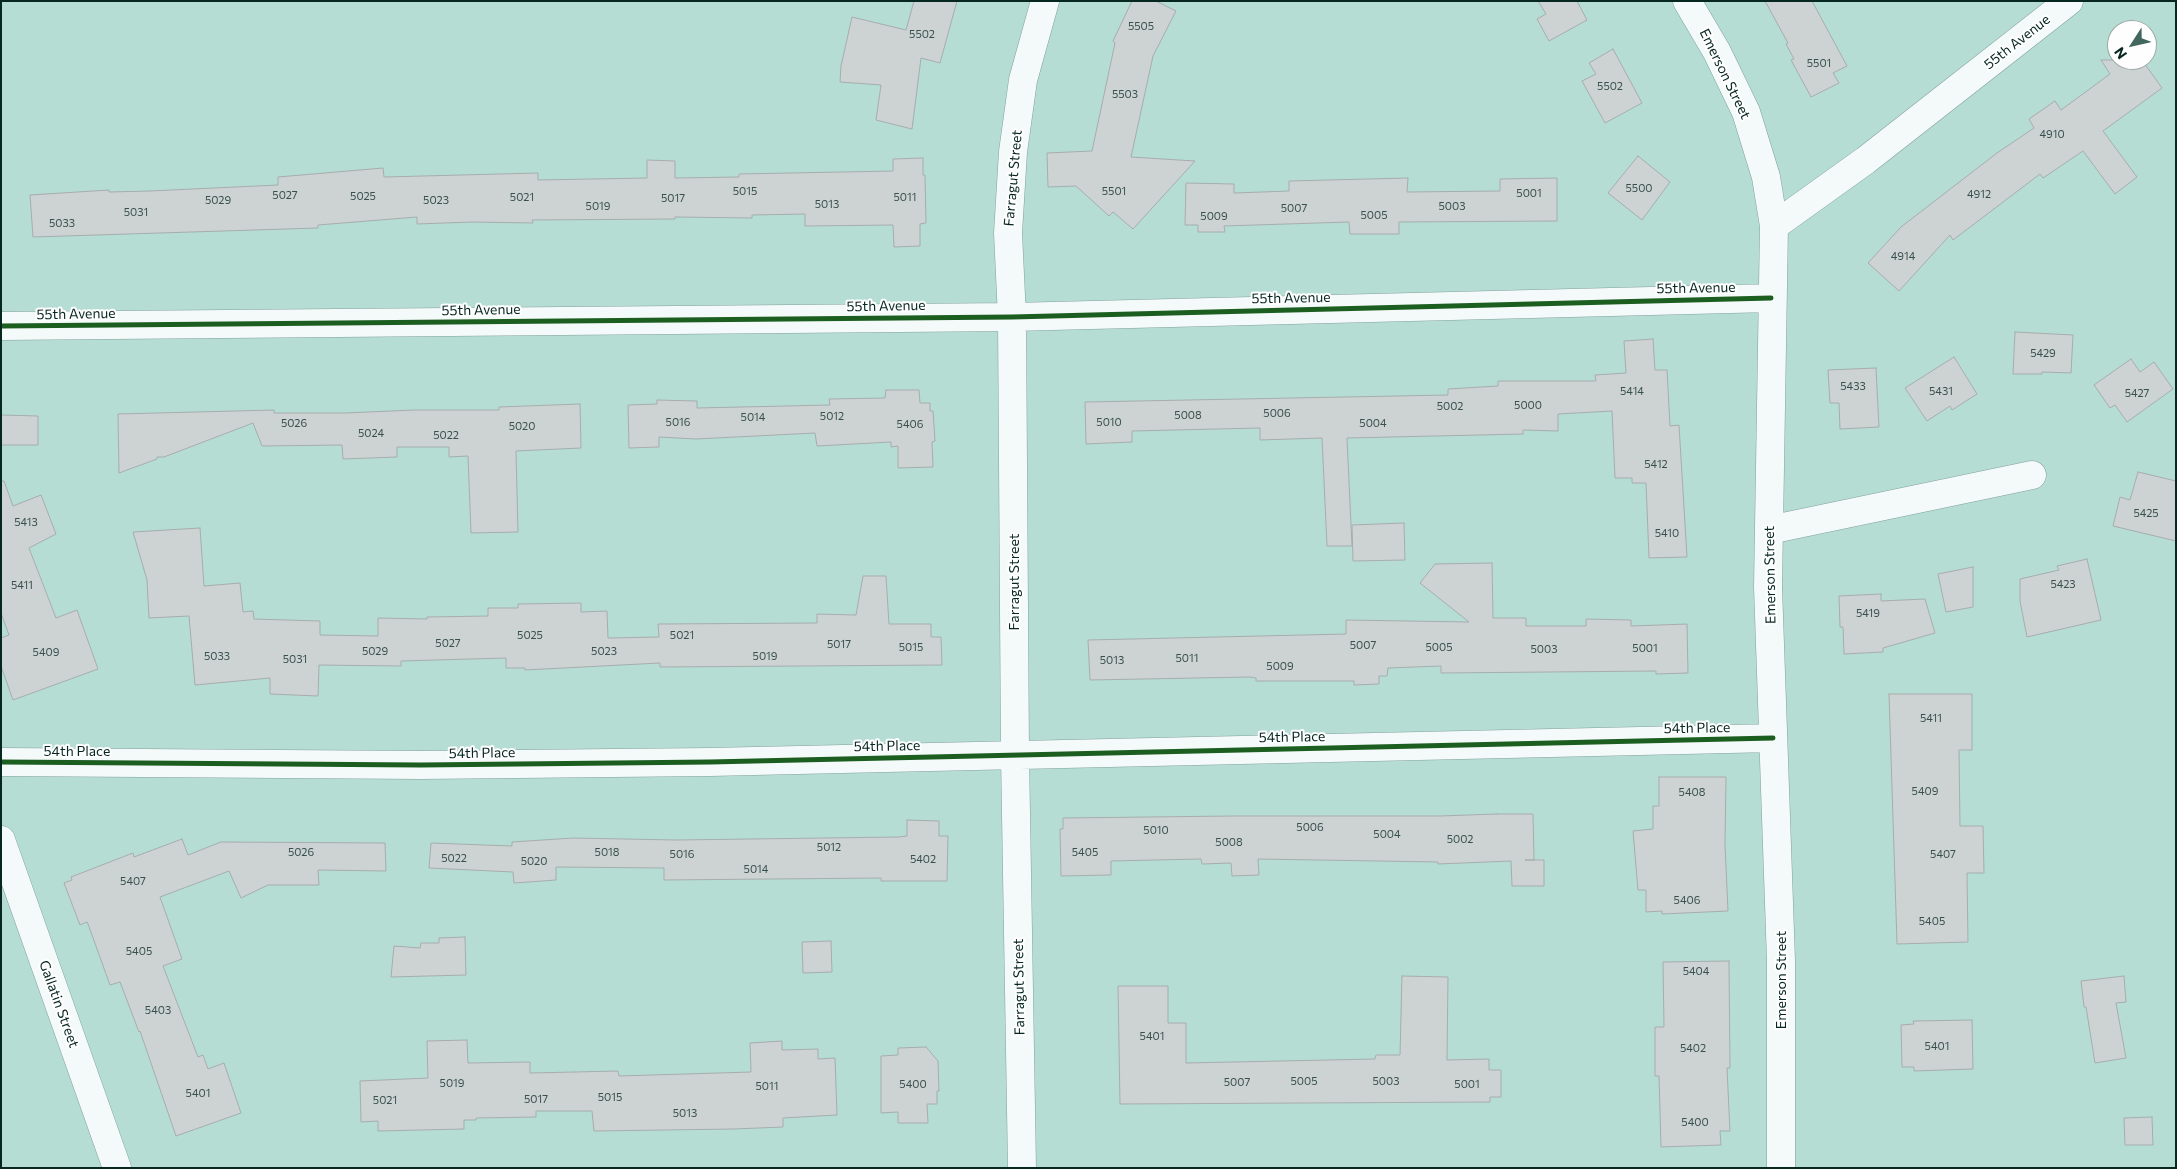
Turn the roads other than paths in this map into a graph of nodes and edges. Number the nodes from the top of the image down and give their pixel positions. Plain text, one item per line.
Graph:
1 (1045, 1) edge
2 (1688, 1) edge
3 (2069, 1) edge
4 (1774, 226) junction
5 (1771, 298) junction
6 (1012, 316) junction
7 (1, 326) edge
8 (2032, 475) dead end
9 (1769, 530) junction
10 (1773, 738) junction
11 (1015, 754) junction
12 (1, 762) edge
13 (1, 840) edge
14 (117, 1168) edge
15 (1022, 1168) edge
16 (1781, 1168) edge

1 - 6 street, Farragut Street
2 - 4 street, Emerson Street
3 - 4 street, 55th Avenue
4 - 5 street, Emerson Street
5 - 6 street, 55th Avenue
5 - 9 street, Emerson Street
6 - 7 street, 55th Avenue
6 - 11 street, Farragut Street
8 - 9 street
9 - 10 street, Emerson Street
10 - 11 street, 54th Place
10 - 16 street, Emerson Street
11 - 12 street, 54th Place
11 - 15 street, Farragut Street
13 - 14 street, Gallatin Street

